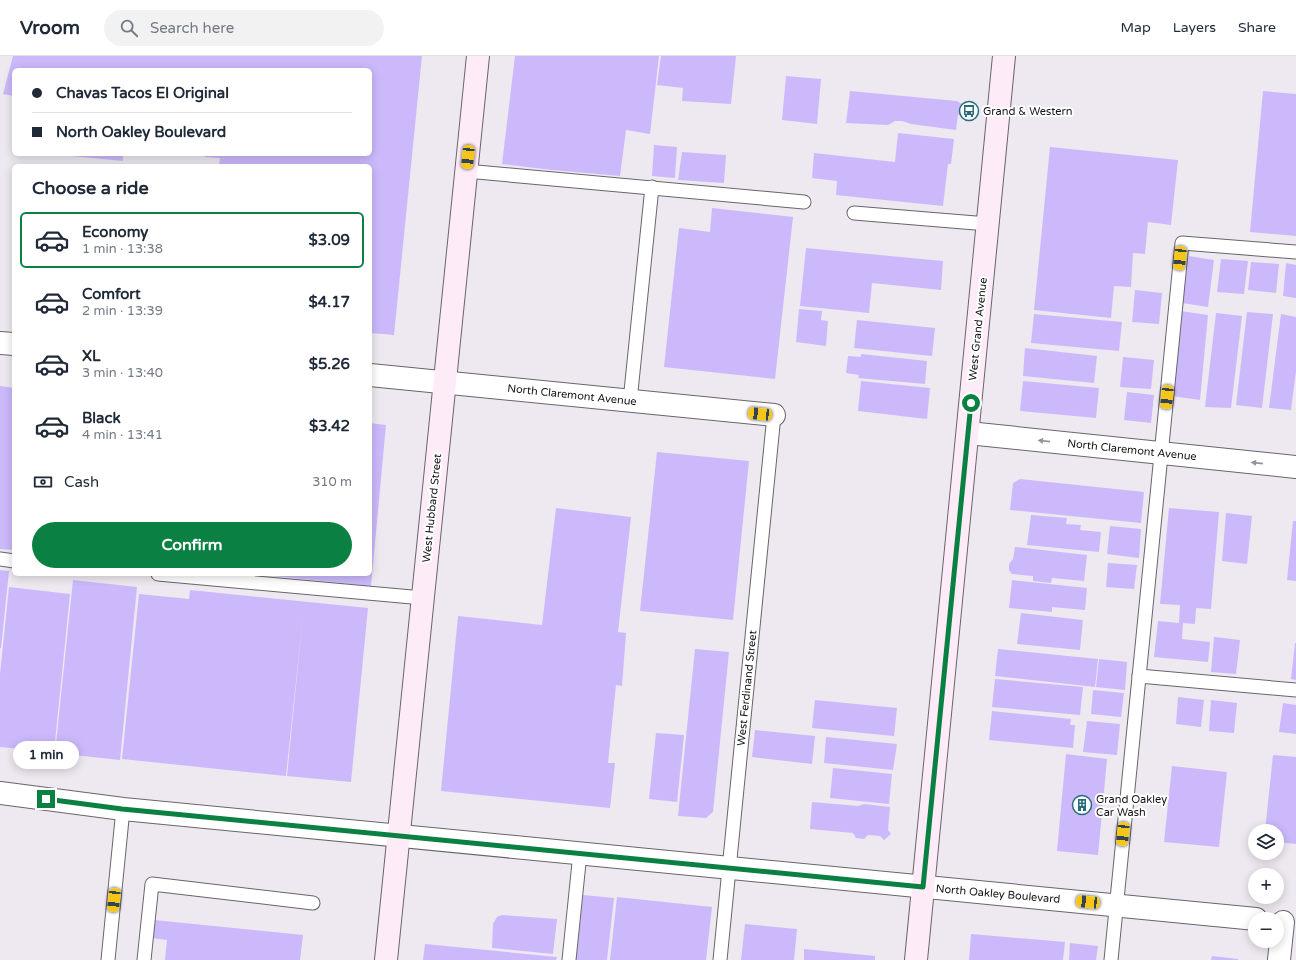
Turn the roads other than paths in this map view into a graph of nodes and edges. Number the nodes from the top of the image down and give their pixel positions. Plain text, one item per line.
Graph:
1 (478, 56) edge
2 (1004, 56) edge
3 (466, 171) junction
4 (652, 187) junction
5 (804, 202) dead end
6 (854, 213) dead end
7 (988, 224) junction
8 (1296, 252) edge
9 (0, 343) edge
10 (12, 344) edge
11 (372, 376) edge
12 (445, 382) junction
13 (630, 401) junction
14 (774, 415) joint
15 (968, 433) junction
16 (1161, 453) junction
17 (1296, 467) edge
18 (0, 559) edge
19 (12, 560) edge
20 (180, 576) edge
21 (423, 598) junction
22 (1139, 676) junction
23 (1296, 690) edge
24 (0, 793) edge
25 (122, 809) junction
26 (399, 836) junction
27 (580, 853) junction
28 (729, 868) junction
29 (923, 887) junction
30 (313, 903) dead end
31 (1116, 905) junction
32 (1248, 918) edge
33 (1285, 922) edge
34 (108, 960) edge
35 (144, 960) edge
36 (386, 960) edge
37 (569, 960) edge
38 (720, 960) edge
39 (916, 960) edge
40 (1111, 960) edge
41 (1279, 960) edge

1 - 3 main road, West Hubbard Street
2 - 7 main road, West Grand Avenue
3 - 4 lane
3 - 12 main road, West Hubbard Street
4 - 5 lane
4 - 13 lane
6 - 7 lane
7 - 15 main road, West Grand Avenue
8 - 16 lane
9 - 10 street
11 - 12 street, North Claremont Avenue
12 - 13 street, North Claremont Avenue
12 - 21 main road, West Hubbard Street
13 - 14 street, North Claremont Avenue
14 - 28 lane, West Ferdinand Street
16 -> 15 street, North Claremont Avenue
15 - 29 main road, West Grand Avenue
17 -> 16 street, North Claremont Avenue
16 - 22 lane
18 - 19 lane
20 - 21 lane
21 - 26 main road, West Hubbard Street
22 - 23 lane
22 - 31 lane
24 - 25 street, North Oakley Boulevard
25 - 26 street, North Oakley Boulevard
25 - 34 lane
26 - 27 street, North Oakley Boulevard
26 - 36 main road, West Hubbard Street
27 - 28 street, North Oakley Boulevard
27 - 37 lane
28 - 29 street, North Oakley Boulevard
28 - 38 lane, West Ferdinand Street
29 - 31 street, North Oakley Boulevard
29 - 39 main road, West Grand Avenue
30 - 35 lane
31 - 32 street, North Oakley Boulevard
31 - 40 lane
33 - 41 street

